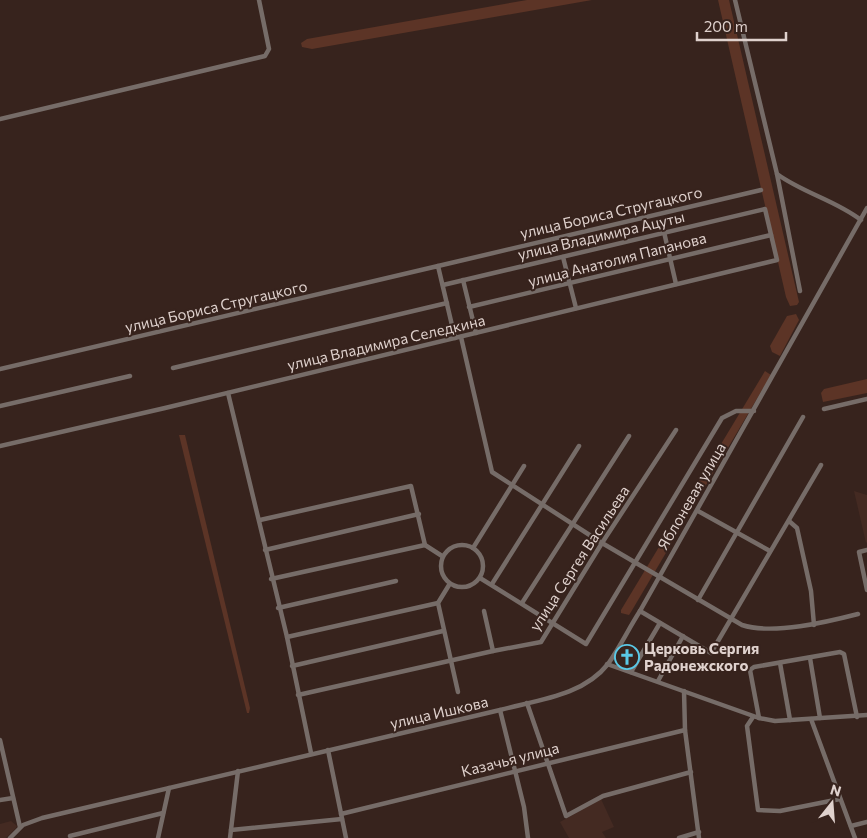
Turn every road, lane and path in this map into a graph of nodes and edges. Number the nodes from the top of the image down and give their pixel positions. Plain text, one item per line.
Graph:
1 (259, 0) edge
2 (736, 0) edge
3 (0, 119) edge
4 (777, 174) junction
5 (761, 190) dead end
6 (867, 208) edge
7 (861, 220) junction
8 (664, 232) junction
9 (771, 235) junction
10 (563, 257) junction
11 (670, 259) junction
12 (438, 266) junction
13 (463, 280) junction
14 (570, 284) junction
15 (676, 284) junction
16 (442, 285) junction
17 (800, 291) dead end
18 (447, 303) junction
19 (469, 307) junction
20 (576, 308) junction
21 (476, 333) junction
22 (458, 337) junction
23 (173, 368) dead end
24 (0, 369) edge
25 (130, 376) dead end
26 (228, 393) junction
27 (867, 399) edge
28 (0, 406) edge
29 (824, 408) dead end
30 (754, 412) junction
31 (803, 417) dead end
32 (676, 430) dead end
33 (629, 436) dead end
34 (0, 446) edge
35 (579, 446) dead end
36 (821, 465) dead end
37 (524, 466) dead end
38 (512, 486) junction
39 (543, 506) junction
40 (698, 511) junction
41 (419, 514) junction
42 (260, 520) junction
43 (789, 521) junction
44 (572, 524) junction
45 (737, 533) junction
46 (602, 543) junction
47 (426, 545) junction
48 (473, 548) junction
49 (266, 550) junction
50 (867, 550) edge
51 (770, 552) junction
52 (442, 556) junction
53 (636, 563) junction
54 (660, 576) junction
55 (480, 578) junction
56 (271, 579) junction
57 (396, 581) dead end
58 (449, 584) junction
59 (492, 584) junction
60 (867, 590) edge
61 (698, 600) junction
62 (438, 603) junction
63 (522, 603) junction
64 (278, 608) junction
65 (484, 610) dead end
66 (640, 611) junction
67 (858, 614) dead end
68 (731, 620) junction
69 (660, 623) junction
70 (553, 624) junction
71 (814, 625) junction
72 (443, 631) junction
73 (683, 636) junction
74 (287, 637) junction
75 (493, 650) junction
76 (810, 658) junction
77 (450, 661) junction
78 (780, 663) junction
79 (607, 664) junction
80 (292, 666) junction
81 (631, 672) junction
82 (658, 681) junction
83 (684, 691) junction
84 (458, 692) dead end
85 (298, 695) junction
86 (527, 703) junction
87 (500, 710) junction
88 (867, 715) edge
89 (753, 717) junction
90 (857, 717) junction
91 (759, 718) junction
92 (820, 718) junction
93 (811, 719) junction
94 (790, 720) junction
95 (686, 730) junction
96 (0, 740) edge
97 (328, 750) junction
98 (311, 753) junction
99 (2, 761) edge
100 (547, 763) junction
101 (238, 771) junction
102 (515, 771) junction
103 (691, 772) junction
104 (169, 788) junction
105 (13, 798) junction
106 (840, 799) junction
107 (0, 800) edge
108 (163, 813) junction
109 (342, 816) junction
110 (867, 822) edge
111 (851, 826) junction
112 (20, 827) junction
113 (231, 830) junction
114 (699, 832) junction
115 (70, 836) dead end
116 (10, 838) edge
117 (158, 838) edge
118 (230, 838) edge
119 (346, 838) edge
120 (528, 838) edge
121 (679, 838) edge
122 (700, 838) edge
123 (855, 838) edge

1 - 3 street
2 - 4 street
4 - 7 street
4 - 17 street
5 - 12 street, улица Бориса Стругацкого
6 - 7 street, Яблоневая улица
7 - 30 street, Яблоневая улица
8 - 9 street, улица Владимира Ацуты
8 - 10 street, улица Владимира Ацуты
8 - 11 street
9 - 11 street, улица Анатолия Папанова
9 - 15 street, улица Владимира Селедкина
10 - 13 street, улица Владимира Ацуты
10 - 14 street
11 - 14 street, улица Анатолия Папанова
11 - 15 street
12 - 16 street
12 - 24 street, улица Бориса Стругацкого
13 - 16 street, улица Владимира Ацуты
13 - 19 street
14 - 19 street, улица Анатолия Папанова
14 - 20 street
15 - 20 street, улица Владимира Селедкина
16 - 18 street
18 - 22 street
18 - 23 street
19 - 21 street
20 - 21 street, улица Владимира Селедкина
21 - 22 street, улица Владимира Селедкина
22 - 26 street, улица Владимира Селедкина
22 - 38 street
25 - 28 street
26 - 34 street, улица Владимира Селедкина
26 - 42 street
27 - 29 street
30 - 40 street, Яблоневая улица
30 - 53 street
31 - 45 street
32 - 46 street, улица Сергея Васильева
33 - 44 street
35 - 39 street
36 - 43 street
37 - 38 street
38 - 39 street
38 - 48 street
39 - 44 street
39 - 59 street
40 - 45 street
40 - 54 street, Яблоневая улица
41 - 42 street
41 - 47 street
41 - 49 street
42 - 49 street
43 - 51 street
43 - 71 street
44 - 46 street
44 - 63 street
45 - 51 street
45 - 61 street
46 - 53 street
46 - 70 street, улица Сергея Васильева
47 - 52 street
47 - 56 street
48 - 52 street
48 - 55 street
49 - 56 street
50 - 60 street
51 - 68 street
52 - 58 street
53 - 54 street
53 - 70 street
54 - 61 street
54 - 66 street, Яблоневая улица
55 - 58 street
55 - 59 street
56 - 64 street
57 - 64 street
58 - 62 street
59 - 63 street
61 - 68 street
62 - 72 street
62 - 74 street
63 - 70 street
64 - 74 street
65 - 75 street
66 - 69 street
66 - 79 street, Яблоневая улица
67 - 71 street
68 - 71 street
68 - 73 street
69 - 73 street
69 - 81 street
70 - 75 street, улица Сергея Васильева
72 - 77 street
72 - 80 street
73 - 82 street
74 - 80 street
75 - 77 street, улица Сергея Васильева
76 - 78 street
76 - 90 street
76 - 92 street
77 - 84 street
77 - 85 street, улица Сергея Васильева
78 - 91 street
78 - 94 street
79 - 81 street
79 - 86 street, улица Ишкова
80 - 85 street
81 - 82 street
82 - 83 street
83 - 89 street
83 - 95 street
85 - 98 street
86 - 87 street, улица Ишкова
86 - 100 street
87 - 97 street, улица Ишкова
87 - 102 street
88 - 90 street
89 - 91 street
89 - 106 street
90 - 92 street
91 - 94 street
92 - 93 street
93 - 94 street
93 - 106 street
95 - 100 street, Казачья улица
95 - 103 street
96 - 99 street
97 - 98 street, улица Ишкова
97 - 109 street
98 - 101 street, улица Ишкова
99 - 105 street
100 - 102 street, Казачья улица
100 - 103 street
101 - 104 street, улица Ишкова
101 - 113 street
102 - 109 street, Казачья улица
102 - 120 street
103 - 114 street
104 - 108 street
104 - 112 street, улица Ишкова
105 - 107 street
105 - 112 street
106 - 111 street
108 - 115 street
108 - 117 street
109 - 113 street, Казачья улица
109 - 119 street
110 - 111 street
111 - 123 street
112 - 116 street, улица Ишкова
113 - 118 street
114 - 121 street
114 - 122 street

